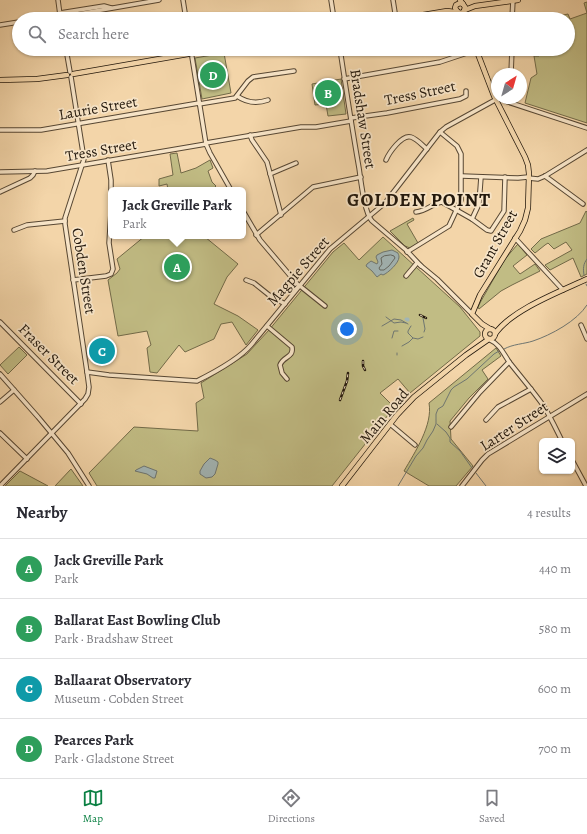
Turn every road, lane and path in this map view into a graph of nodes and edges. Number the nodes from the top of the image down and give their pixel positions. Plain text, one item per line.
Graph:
1 (58, 0) edge
2 (159, 0) edge
3 (183, 0) edge
4 (331, 0) edge
5 (393, 0) edge
6 (514, 0) edge
7 (505, 1) edge
8 (461, 4) edge
9 (456, 6) junction
10 (447, 11) junction
11 (60, 12) edge
12 (78, 12) edge
13 (185, 12) edge
14 (333, 12) edge
15 (396, 12) edge
16 (441, 12) edge
17 (458, 12) joint
18 (513, 12) edge
19 (12, 23) edge
20 (0, 25) edge
21 (67, 56) edge
22 (174, 56) edge
23 (191, 56) edge
24 (341, 56) edge
25 (458, 56) edge
26 (478, 56) edge
27 (512, 56) edge
28 (511, 68) edge
29 (294, 71) dead end
30 (70, 74) junction
31 (344, 78) junction
32 (0, 80) edge
33 (491, 88) edge
34 (466, 91) dead end
35 (237, 96) junction
36 (268, 100) dead end
37 (199, 103) junction
38 (491, 104) edge
39 (498, 104) edge
40 (519, 104) edge
41 (351, 119) junction
42 (78, 123) junction
43 (587, 128) edge
44 (0, 130) edge
45 (440, 132) junction
46 (250, 135) junction
47 (206, 144) junction
48 (427, 149) junction
49 (587, 150) edge
50 (108, 160) junction
51 (386, 160) dead end
52 (296, 163) dead end
53 (83, 165) junction
54 (35, 171) junction
55 (0, 172) edge
56 (270, 174) junction
57 (462, 176) junction
58 (545, 176) junction
59 (361, 177) junction
60 (481, 177) junction
61 (505, 177) junction
62 (528, 178) junction
63 (112, 187) edge
64 (229, 187) edge
65 (0, 192) edge
66 (583, 204) dead end
67 (456, 211) junction
68 (416, 212) dead end
69 (281, 215) junction
70 (246, 217) edge
71 (368, 217) junction
72 (472, 219) junction
73 (65, 221) junction
74 (14, 230) dead end
75 (256, 235) junction
76 (515, 238) junction
77 (110, 239) edge
78 (407, 252) junction
79 (417, 263) junction
80 (422, 266) junction
81 (406, 276) dead end
82 (587, 279) edge
83 (73, 280) junction
84 (246, 280) dead end
85 (300, 286) junction
86 (563, 290) junction
87 (285, 304) junction
88 (325, 306) dead end
89 (472, 314) junction
90 (507, 321) junction
91 (0, 322) edge
92 (581, 325) dead end
93 (267, 326) junction
94 (491, 329) junction
95 (495, 334) junction
96 (485, 335) junction
97 (490, 339) junction
98 (587, 339) edge
99 (500, 348) junction
100 (470, 352) junction
101 (510, 362) junction
102 (88, 373) junction
103 (0, 374) edge
104 (287, 379) dead end
105 (531, 389) junction
106 (14, 390) junction
107 (587, 394) edge
108 (0, 402) edge
109 (81, 404) junction
110 (550, 416) junction
111 (486, 420) dead end
112 (390, 424) junction
113 (451, 427) dead end
114 (0, 433) edge
115 (51, 433) junction
116 (561, 438) edge
117 (415, 445) dead end
118 (27, 459) junction
119 (575, 466) edge
120 (0, 486) edge
121 (90, 486) edge
122 (342, 486) edge
123 (462, 486) edge
124 (586, 486) edge

1 - 11 street
2 - 12 street
3 - 13 street
4 - 14 street
5 - 15 street
6 - 7 main road
6 - 18 street
7 - 8 main road
8 - 9 main road
8 - 9 main road
9 - 10 main road
9 - 17 main road
10 - 16 main road
10 - 17 main road
19 - 20 street
21 - 30 street, Cobden Street
22 - 30 main road
23 - 37 street
24 - 31 street, Bradshaw Street
25 - 31 street
26 - 33 main road, Grant Street
27 - 28 street
29 - 35 street
30 - 32 main road
30 - 42 street, Cobden Street
31 - 41 street, Bradshaw Street
34 - 41 street, Tress Street
35 - 36 street
35 - 37 street, Laurie Street
37 - 42 street, Laurie Street
37 - 47 street
38 - 45 street, Magpie Street
39 - 62 main road, Grant Street
40 - 43 street
41 - 46 street, Tress Street
41 - 59 street, Bradshaw Street
42 - 44 street, Laurie Street
42 - 53 street, Cobden Street
45 - 48 street, Magpie Street
45 - 57 street
46 - 47 street, Tress Street
46 - 56 street
47 - 50 street, Tress Street
47 - 64 street
48 - 51 street
48 - 71 street, Magpie Street
49 - 58 street
50 - 53 street, Tress Street
50 - 63 street
52 - 56 street
53 - 54 street, Tress Street
53 - 73 street, Cobden Street
54 - 55 street, Tress Street
54 - 65 street
56 - 69 street
57 - 60 street
57 - 67 street
58 - 62 street
58 - 66 street
59 - 69 street
59 - 71 street, Bradshaw Street
60 - 61 street
60 - 72 street
61 - 62 street
61 - 72 street
62 - 76 main road, Grant Street
67 - 68 street
67 - 72 street
67 - 78 street
69 - 75 street
70 - 75 street
71 - 78 street
71 - 85 street, Magpie Street
73 - 74 street
73 - 83 street, Cobden Street
75 - 85 street
76 - 86 street
76 - 89 main road, Grant Street
77 - 83 street
78 - 79 street
78 - 80 street
79 - 80 street
79 - 81 street
80 - 89 street
82 - 86 main road
83 - 102 street, Cobden Street
84 - 87 street
85 - 87 street, Magpie Street
85 - 88 street
86 - 90 main road
87 - 93 street, Magpie Street
89 - 94 main road
89 - 96 main road
90 - 94 main road
90 - 95 main road
91 - 109 street, Fraser Street
92 - 98 street
93 - 102 street, Magpie Street
93 - 104 street
94 - 95 main road
94 - 96 main road
95 - 97 main road
95 - 99 street
96 - 97 main road
96 - 100 main road, Main Road
97 - 99 street
97 - 100 main road, Main Road
99 - 101 street
100 - 112 main road, Main Road
101 - 105 street
101 - 113 street
102 - 109 street, Cobden Street
103 - 106 street
105 - 110 street
105 - 111 street
106 - 108 street
106 - 115 street
107 - 110 street, Larter Street
109 - 115 street, Cobden Street
110 - 116 street
110 - 123 street, Larter Street
112 - 117 street
112 - 122 main road, Main Road
114 - 118 street
115 - 118 street, Cobden Street
115 - 121 street
118 - 120 street, Cobden Street
119 - 124 street

